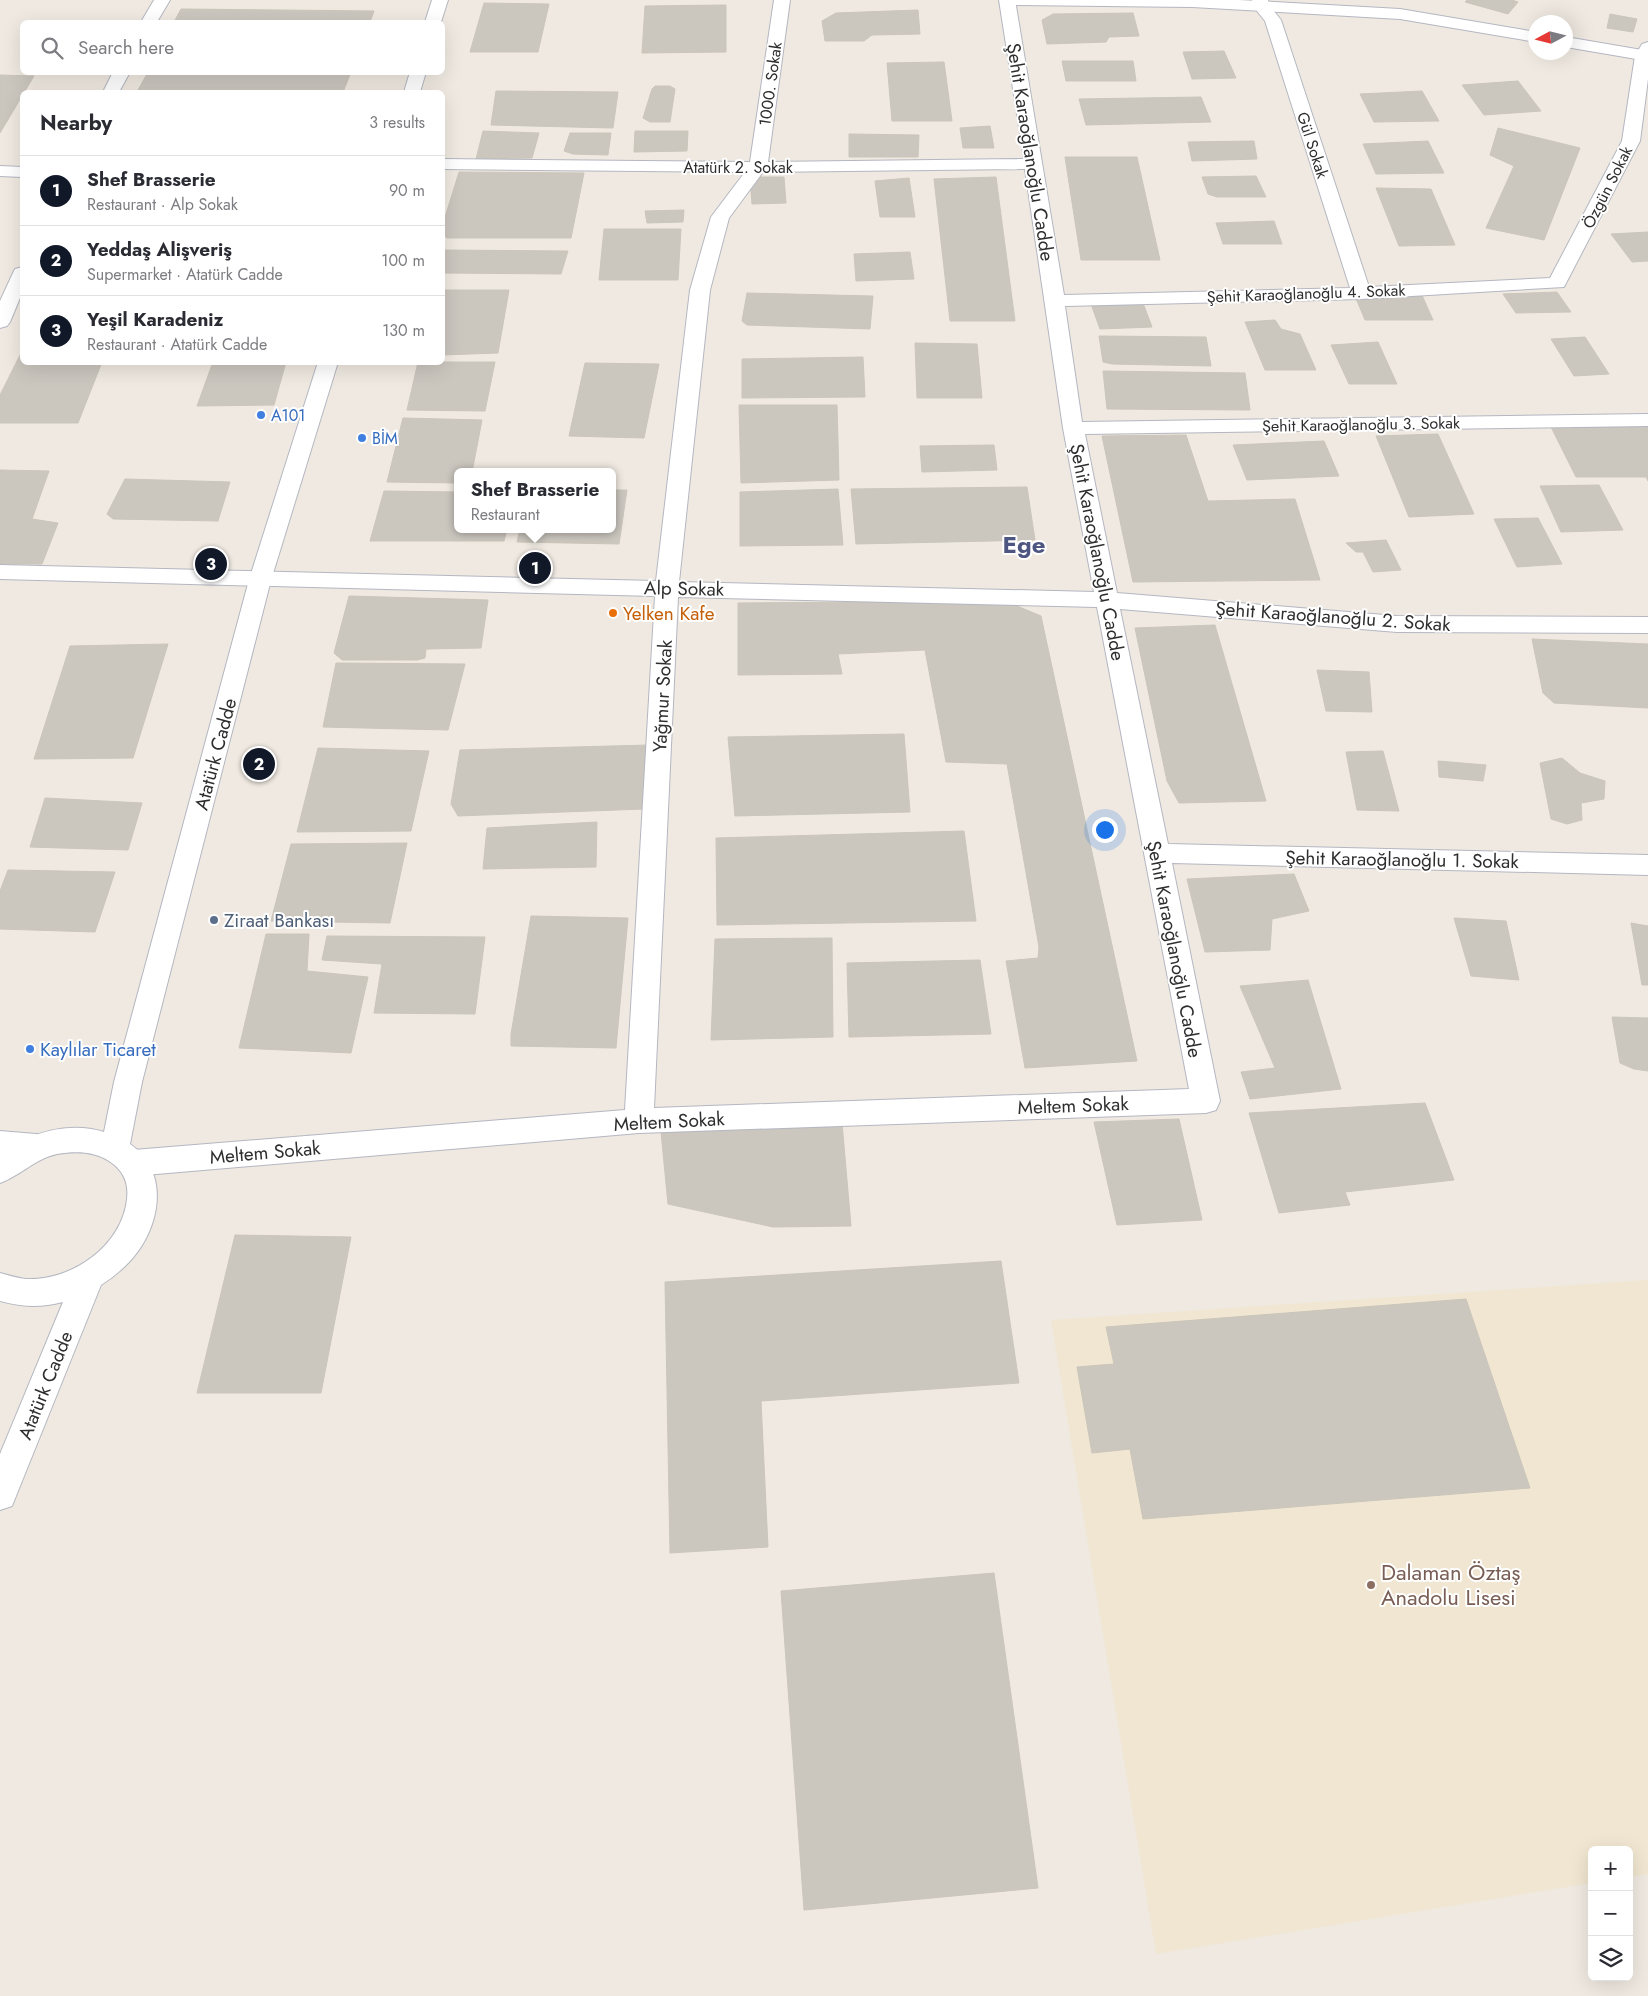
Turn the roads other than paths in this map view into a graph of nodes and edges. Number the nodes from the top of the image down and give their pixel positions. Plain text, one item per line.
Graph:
1 (162, 0) edge
2 (440, 0) edge
3 (782, 0) edge
4 (996, 0) edge
5 (1007, 0) edge
6 (1260, 3) edge
7 (150, 20) edge
8 (434, 20) edge
9 (1528, 36) edge
10 (1573, 43) edge
11 (1646, 53) edge
12 (120, 75) edge
13 (417, 75) edge
14 (112, 90) edge
15 (413, 90) edge
16 (445, 164) edge
17 (1033, 164) junction
18 (758, 167) junction
19 (0, 171) edge
20 (20, 172) edge
21 (20, 277) edge
22 (1557, 282) joint
23 (1361, 293) junction
24 (1055, 301) junction
25 (0, 322) edge
26 (327, 365) edge
27 (1648, 420) edge
28 (1073, 428) junction
29 (0, 572) edge
30 (260, 580) junction
31 (667, 588) junction
32 (1108, 600) junction
33 (1648, 625) edge
34 (1156, 853) junction
35 (1648, 865) edge
36 (1206, 1101) joint
37 (639, 1121) junction
38 (0, 1144) edge
39 (36, 1147) junction
40 (124, 1156) junction
41 (0, 1170) edge
42 (89, 1277) junction
43 (0, 1287) edge
44 (0, 1494) edge

1 - 7 street
2 - 8 street
3 - 18 street, 1000. Sokak
4 - 5 street
5 - 6 street
5 - 17 street, Şehit Karaoğlanoğlu Cadde
6 - 9 street
6 - 23 street, Gül Sokak
10 - 11 street
11 - 22 street, Özgün Sokak
12 - 14 street
13 - 15 street
16 - 18 street, Atatürk 2. Sokak
17 - 18 street, Atatürk 2. Sokak
17 - 24 street, Şehit Karaoğlanoğlu Cadde
18 - 31 street, Yağmur Sokak
19 - 20 street
21 - 25 street
22 - 23 street, Şehit Karaoğlanoğlu 4. Sokak
23 - 24 street, Şehit Karaoğlanoğlu 4. Sokak
24 - 28 street, Şehit Karaoğlanoğlu Cadde
26 - 30 street, Atatürk Cadde
27 - 28 street, Şehit Karaoğlanoğlu 3. Sokak
28 - 32 street, Şehit Karaoğlanoğlu Cadde
29 - 30 street, Alp Sokak
30 - 31 street, Alp Sokak
30 - 40 street, Atatürk Cadde
31 - 32 street, Alp Sokak
31 - 37 street, Yağmur Sokak
32 - 33 street, Şehit Karaoğlanoğlu 2. Sokak
32 - 34 street, Şehit Karaoğlanoğlu Cadde
34 - 35 street, Şehit Karaoğlanoğlu 1. Sokak
34 - 36 street, Şehit Karaoğlanoğlu Cadde
36 - 37 street, Meltem Sokak
37 - 40 street, Meltem Sokak
38 - 39 street
39 - 40 street
39 - 41 street
40 - 42 street
42 - 43 street
42 - 44 street, Atatürk Cadde

